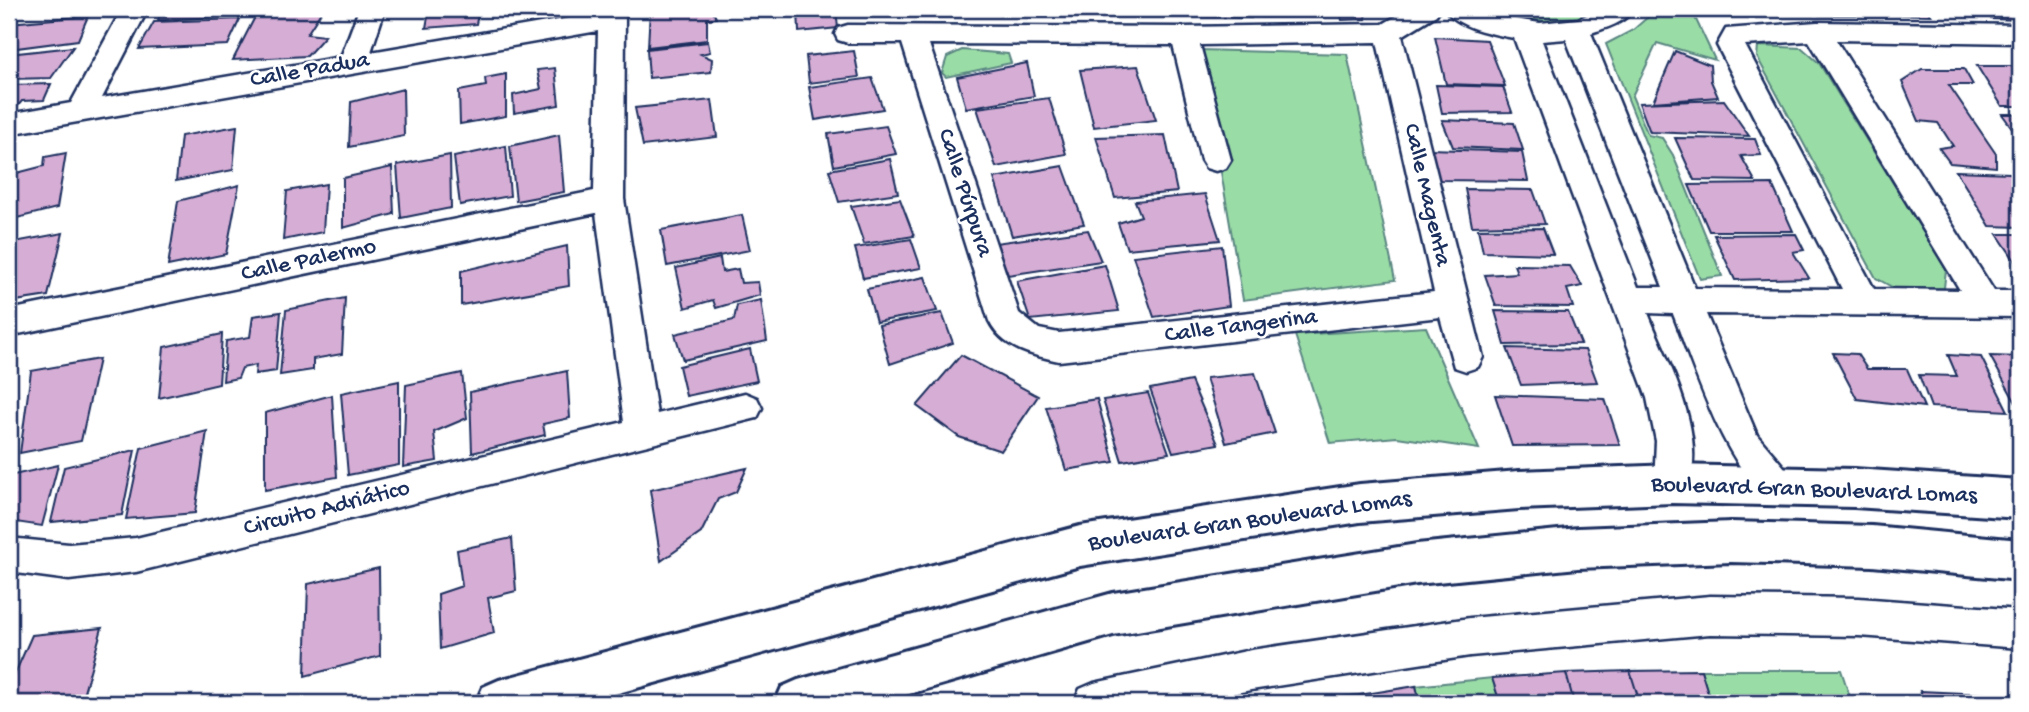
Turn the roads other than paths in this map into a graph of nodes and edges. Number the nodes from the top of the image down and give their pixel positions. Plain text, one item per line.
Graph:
1 (135, 9) edge
2 (372, 9) edge
3 (1427, 9) edge
4 (1458, 9) edge
5 (1620, 9) edge
6 (612, 14) edge
7 (1576, 29) junction
8 (1525, 31) junction
9 (1817, 31) junction
10 (1388, 33) junction
11 (848, 34) dead end
12 (2020, 34) edge
13 (913, 35) junction
14 (1184, 36) junction
15 (353, 63) junction
16 (81, 111) junction
17 (9, 124) edge
18 (1216, 160) dead end
19 (609, 199) junction
20 (1625, 300) junction
21 (1864, 301) junction
22 (1451, 303) junction
23 (1685, 303) junction
24 (1985, 303) junction
25 (2020, 304) edge
26 (9, 323) edge
27 (1030, 341) joint
28 (1466, 357) dead end
29 (745, 408) dead end
30 (643, 433) junction
31 (1672, 484) junction
32 (1777, 485) junction
33 (2020, 499) edge
34 (9, 555) edge
35 (2020, 560) edge
36 (2020, 629) edge
37 (499, 703) edge
38 (798, 703) edge
39 (1094, 703) edge

1 - 16 street
2 - 15 street
3 - 10 street
4 - 8 street
5 - 7 street
6 - 15 street, Calle Padua
6 - 19 street
7 - 8 street
7 - 23 street
8 - 20 street
9 - 12 street
9 - 21 street
9 - 24 street
10 - 14 street
10 - 22 street, Calle Magenta
11 - 13 street
13 - 14 street
13 - 27 street, Calle Púrpura
14 - 18 street
15 - 16 street, Calle Padua
16 - 17 street, Calle Padua
19 - 26 street, Calle Palermo
19 - 30 street
20 - 23 street
20 - 31 street
21 - 23 street
21 - 24 street
22 - 27 street, Calle Tangerina
22 - 28 street, Calle Magenta
23 - 32 street
24 - 25 street
29 - 30 street, Circuito Adriático
30 - 34 street, Circuito Adriático
31 - 32 main road, Boulevard Gran Boulevard Lomas
31 - 37 main road, Boulevard Gran Boulevard Lomas
32 - 33 main road, Boulevard Gran Boulevard Lomas
35 - 38 main road
36 - 39 street

